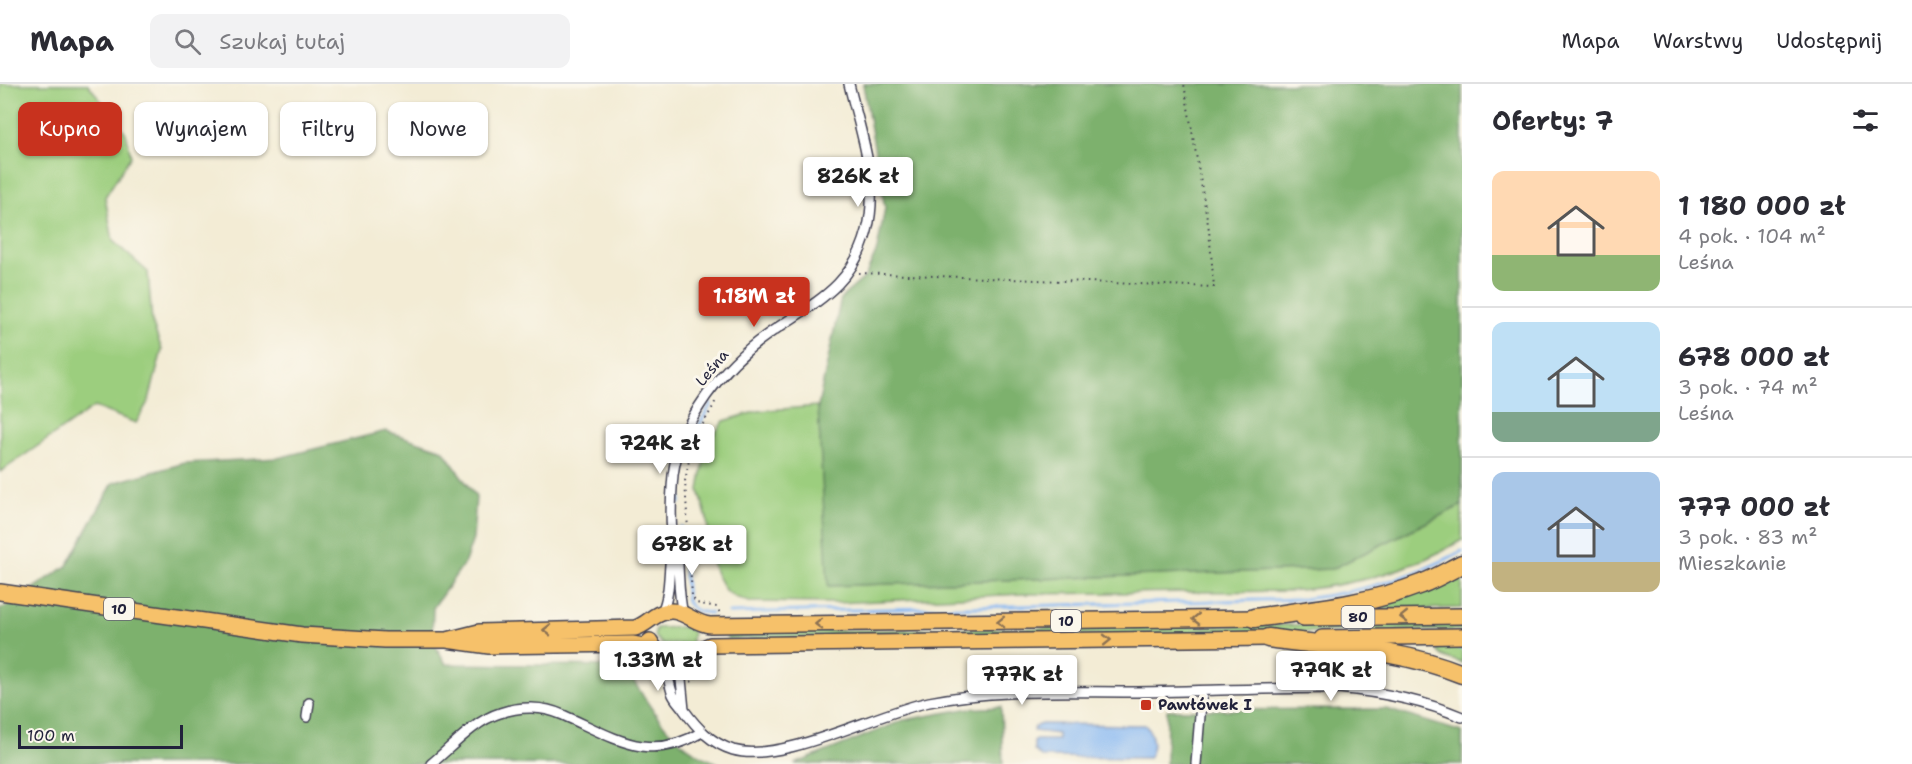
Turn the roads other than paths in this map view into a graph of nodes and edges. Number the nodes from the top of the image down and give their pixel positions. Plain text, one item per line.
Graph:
1 (849, 84) edge
2 (673, 543) junction
3 (1462, 564) edge
4 (0, 592) edge
5 (662, 612) junction
6 (1462, 616) edge
7 (688, 618) junction
8 (1254, 618) junction
9 (647, 624) junction
10 (1462, 636) edge
11 (1268, 638) junction
12 (447, 640) junction
13 (699, 650) junction
14 (658, 652) junction
15 (684, 660) junction
16 (1462, 674) edge
17 (1202, 691) junction
18 (309, 703) dead end
19 (684, 710) junction
20 (307, 717) dead end
21 (1462, 717) edge
22 (702, 732) junction
23 (676, 755) dead end
24 (635, 756) dead end
25 (431, 764) edge
26 (1196, 764) edge

1 - 2 street, Leśna
2 - 5 street, Leśna
2 - 7 street, Leśna
3 - 8 highway, 10
4 - 12 main road, 10
5 - 7 main road, 10
5 - 9 main road
6 -> 8 main road, 80
8 -> 7 main road, 10
7 - 13 main road
9 -> 12 main road, 10
9 - 14 main road
10 - 11 main road, 80
13 -> 11 main road, 10
11 - 16 highway, 10
12 - 14 main road, 10
13 - 15 main road, 10
14 - 15 main road, 10
14 - 19 street
15 - 19 street
17 - 21 street
17 - 22 street
17 - 26 street
18 - 20 street
19 - 22 street
22 - 23 street
24 - 25 street

